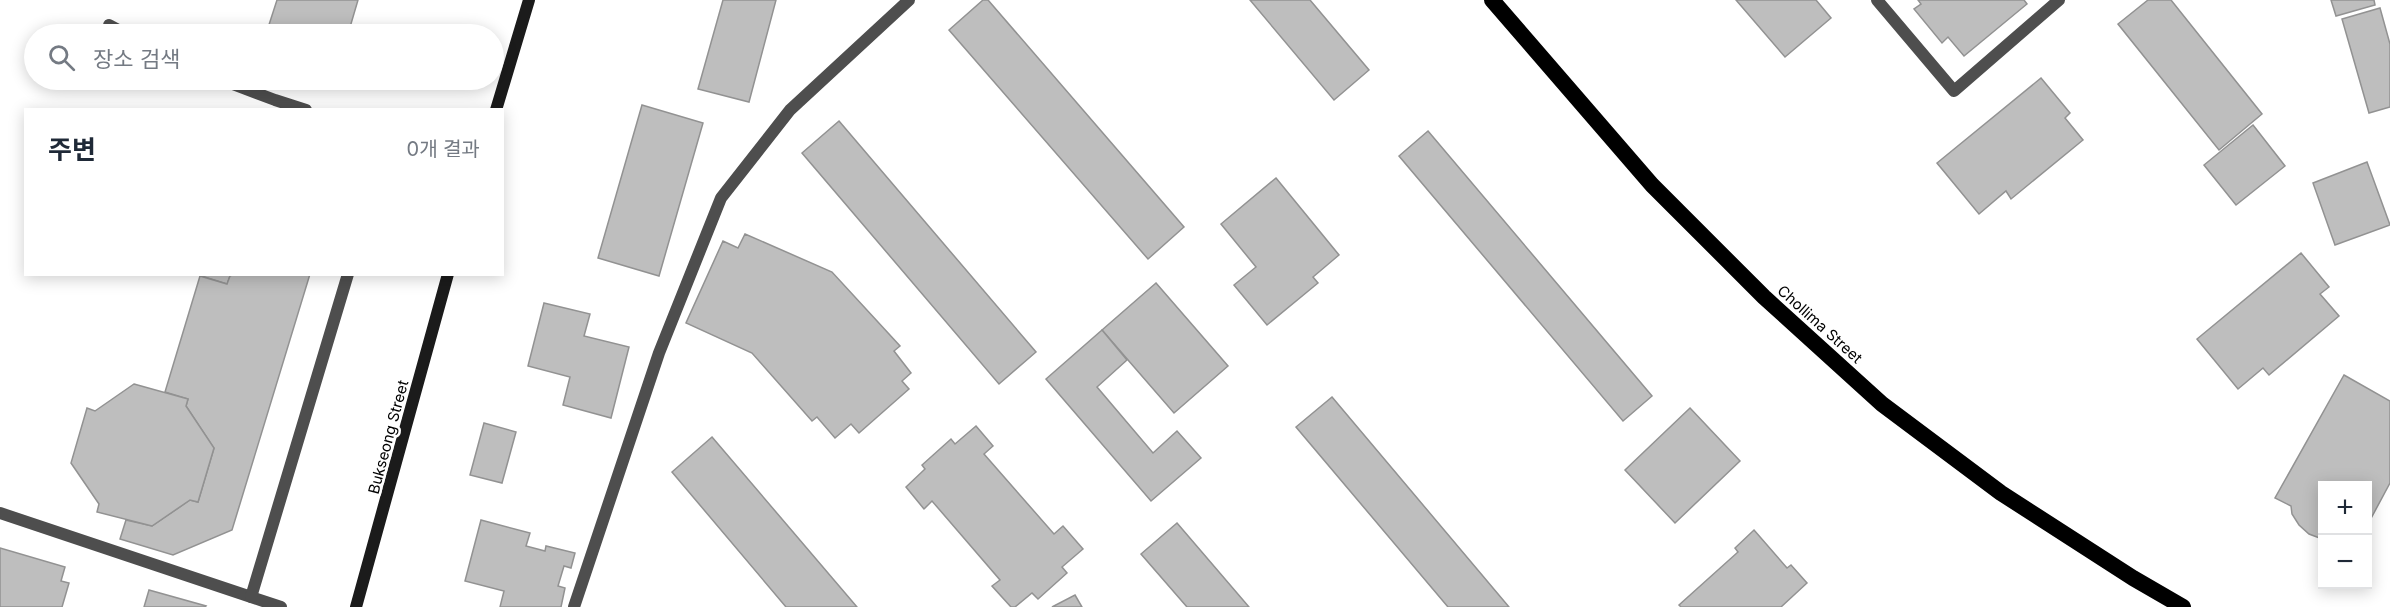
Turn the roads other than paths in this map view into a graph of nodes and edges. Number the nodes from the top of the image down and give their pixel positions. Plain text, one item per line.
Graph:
1 (529, 0) edge
2 (909, 0) edge
3 (1492, 0) edge
4 (1877, 0) edge
5 (2059, 0) edge
6 (504, 83) edge
7 (248, 90) edge
8 (502, 90) edge
9 (300, 108) edge
10 (497, 108) edge
11 (347, 276) edge
12 (447, 276) edge
13 (0, 513) edge
14 (251, 597) junction
15 (281, 607) edge
16 (356, 607) edge
17 (574, 607) edge
18 (2183, 607) edge

1 - 6 main road
2 - 17 street
3 - 18 highway, Chollima Street
4 - 5 street
7 - 9 street
8 - 10 main road
11 - 14 street
12 - 16 main road, Bukseong Street
13 - 14 street
14 - 15 street

